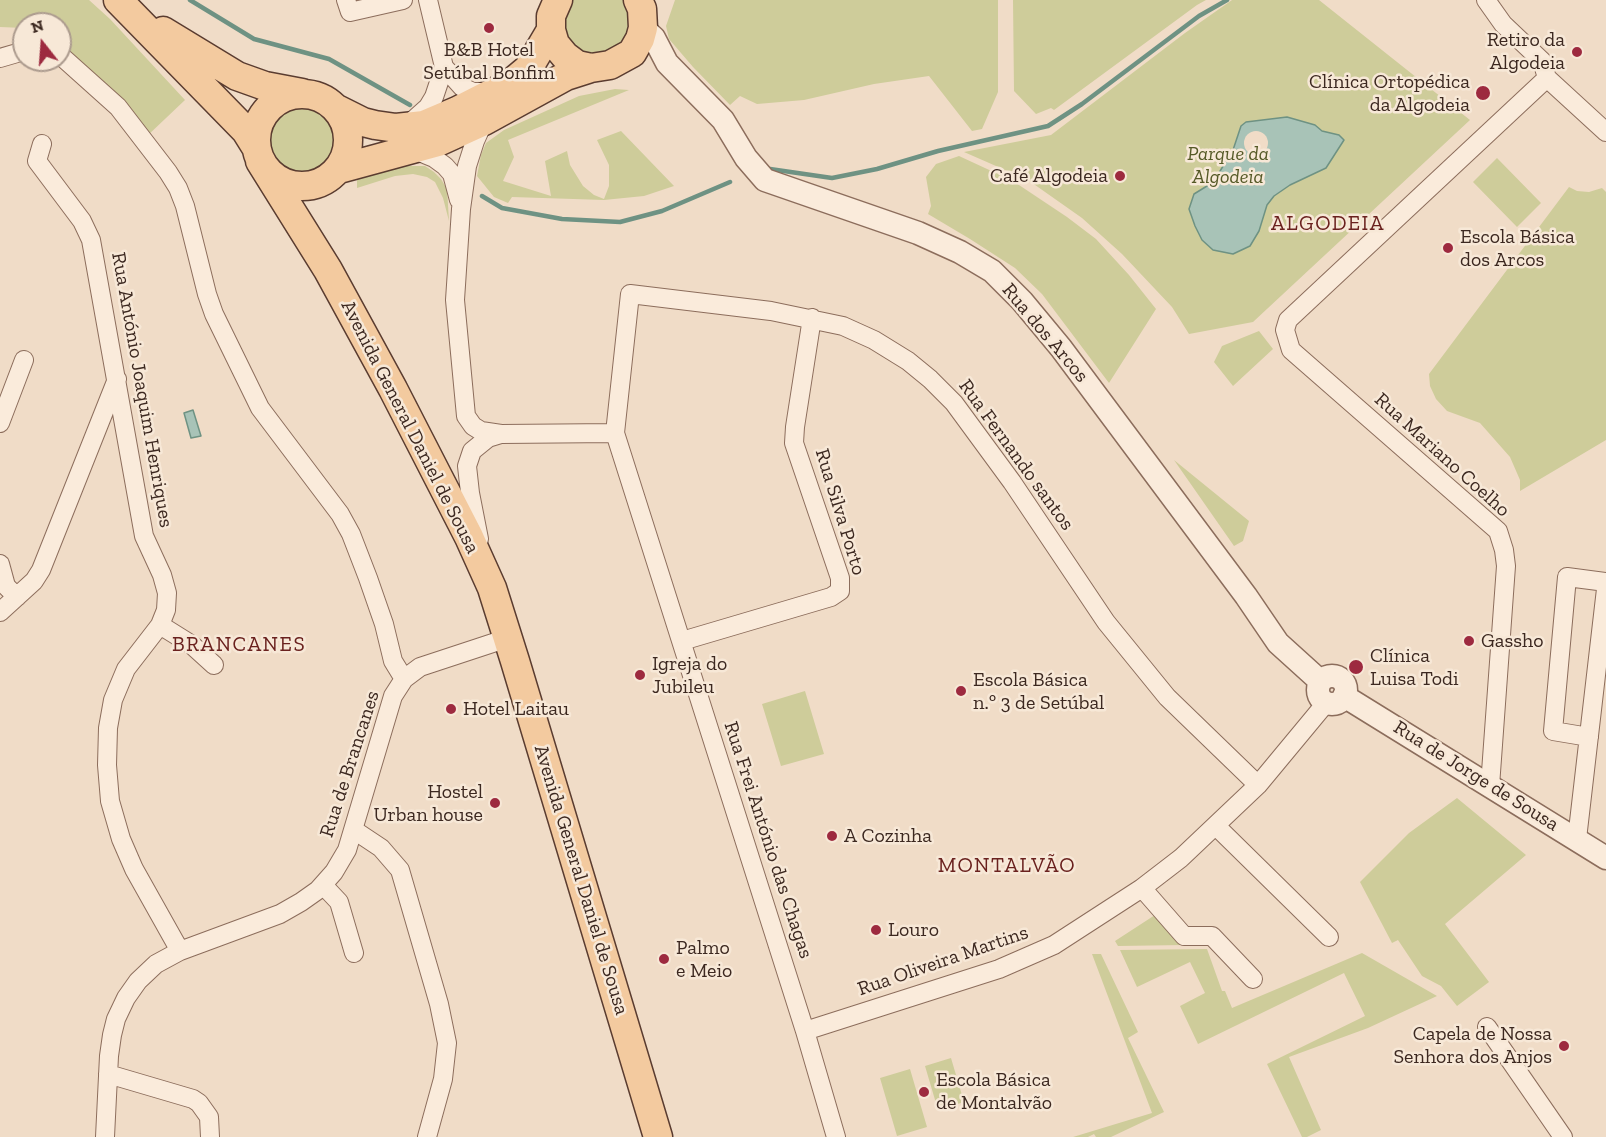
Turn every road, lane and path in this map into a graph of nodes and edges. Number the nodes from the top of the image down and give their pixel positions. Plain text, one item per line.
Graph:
1 (346, 0) edge
2 (403, 0) edge
3 (428, 0) edge
4 (558, 0) edge
5 (638, 0) edge
6 (656, 0) edge
7 (1486, 0) edge
8 (125, 7) edge
9 (643, 28) junction
10 (551, 30) junction
11 (622, 60) junction
12 (667, 63) junction
13 (72, 66) edge
14 (444, 67) junction
15 (591, 68) junction
16 (1547, 78) junction
17 (496, 92) junction
18 (308, 94) junction
19 (337, 109) junction
20 (484, 121) junction
21 (1606, 132) edge
22 (409, 138) junction
23 (42, 144) dead end
24 (258, 154) junction
25 (332, 175) junction
26 (461, 209) junction
27 (328, 270) junction
28 (629, 312) joint
29 (812, 318) junction
30 (24, 360) dead end
31 (117, 379) junction
32 (0, 423) edge
33 (615, 433) junction
34 (501, 434) junction
35 (0, 564) edge
36 (1606, 582) edge
37 (492, 588) junction
38 (1606, 589) edge
39 (17, 597) junction
40 (0, 612) edge
41 (160, 625) junction
42 (508, 638) junction
43 (682, 641) junction
44 (214, 665) dead end
45 (404, 679) junction
46 (1335, 700) junction
47 (1589, 737) junction
48 (1258, 785) junction
49 (1490, 786) junction
50 (1216, 826) junction
51 (354, 830) junction
52 (1577, 839) junction
53 (1606, 858) edge
54 (323, 885) junction
55 (1142, 888) junction
56 (1329, 937) dead end
57 (180, 951) junction
58 (354, 953) dead end
59 (1253, 979) dead end
60 (1487, 1028) dead end
61 (805, 1031) junction
62 (108, 1074) junction
63 (105, 1137) edge
64 (210, 1137) edge
65 (427, 1137) edge
66 (658, 1137) edge
67 (836, 1137) edge
68 (1563, 1137) edge

1 - 2 street
3 - 14 street
4 - 10 main road
5 - 9 main road
6 - 9 main road
7 - 16 street
8 - 18 main road
8 - 24 main road
9 - 11 main road
9 - 12 street, Rua dos Arcos
10 - 15 main road
10 - 17 main road
11 - 12 street
11 - 15 main road
12 - 46 street, Rua dos Arcos
13 - 45 street
14 - 17 street
14 - 22 street
15 - 20 main road
16 - 21 street
16 - 49 street, Rua Mariano Coelho
17 - 22 main road
18 - 19 main road
18 - 24 main road
19 - 22 main road
19 - 25 main road
20 - 22 main road
20 - 26 street
22 - 25 main road
22 - 26 street
23 - 31 street, Rua António Joaquim Henriques
24 - 25 main road
24 - 27 main road
25 - 27 main road
26 - 34 street
27 - 37 main road, Avenida General Daniel de Sousa
28 - 29 street, Rua Fernando santos
28 - 33 street, Rua Frei António das Chagas
29 - 43 street, Rua Silva Porto
29 - 48 street, Rua Fernando santos
30 - 32 street
31 - 39 street
31 - 41 street, Rua António Joaquim Henriques
33 - 34 street
33 - 43 street, Rua Frei António das Chagas
34 - 37 street
35 - 39 street
36 - 47 street
37 - 42 main road, Avenida General Daniel de Sousa
38 - 47 street
39 - 40 street
41 - 44 street
41 - 57 street, Rua António Joaquim Henriques
42 - 45 street, Rua de Brancanes
42 - 66 main road, Avenida General Daniel de Sousa
43 - 61 street, Rua Frei António das Chagas
45 - 51 street, Rua de Brancanes
46 - 48 street, Rua Oliveira Martins
46 - 49 street, Rua de Jorge de Sousa
47 - 52 street
48 - 50 street, Rua Oliveira Martins
49 - 52 street, Rua de Jorge de Sousa
50 - 55 street, Rua Oliveira Martins
50 - 56 street
51 - 54 street, Rua de Brancanes
51 - 65 street
52 - 53 street, Rua de Jorge de Sousa
54 - 57 street, Rua de Brancanes
54 - 58 street
55 - 59 street
55 - 61 street, Rua Oliveira Martins
57 - 62 street, Rua de Brancanes
60 - 68 street
61 - 67 street, Rua Frei António das Chagas
62 - 63 street, Rua de Brancanes
62 - 64 street

